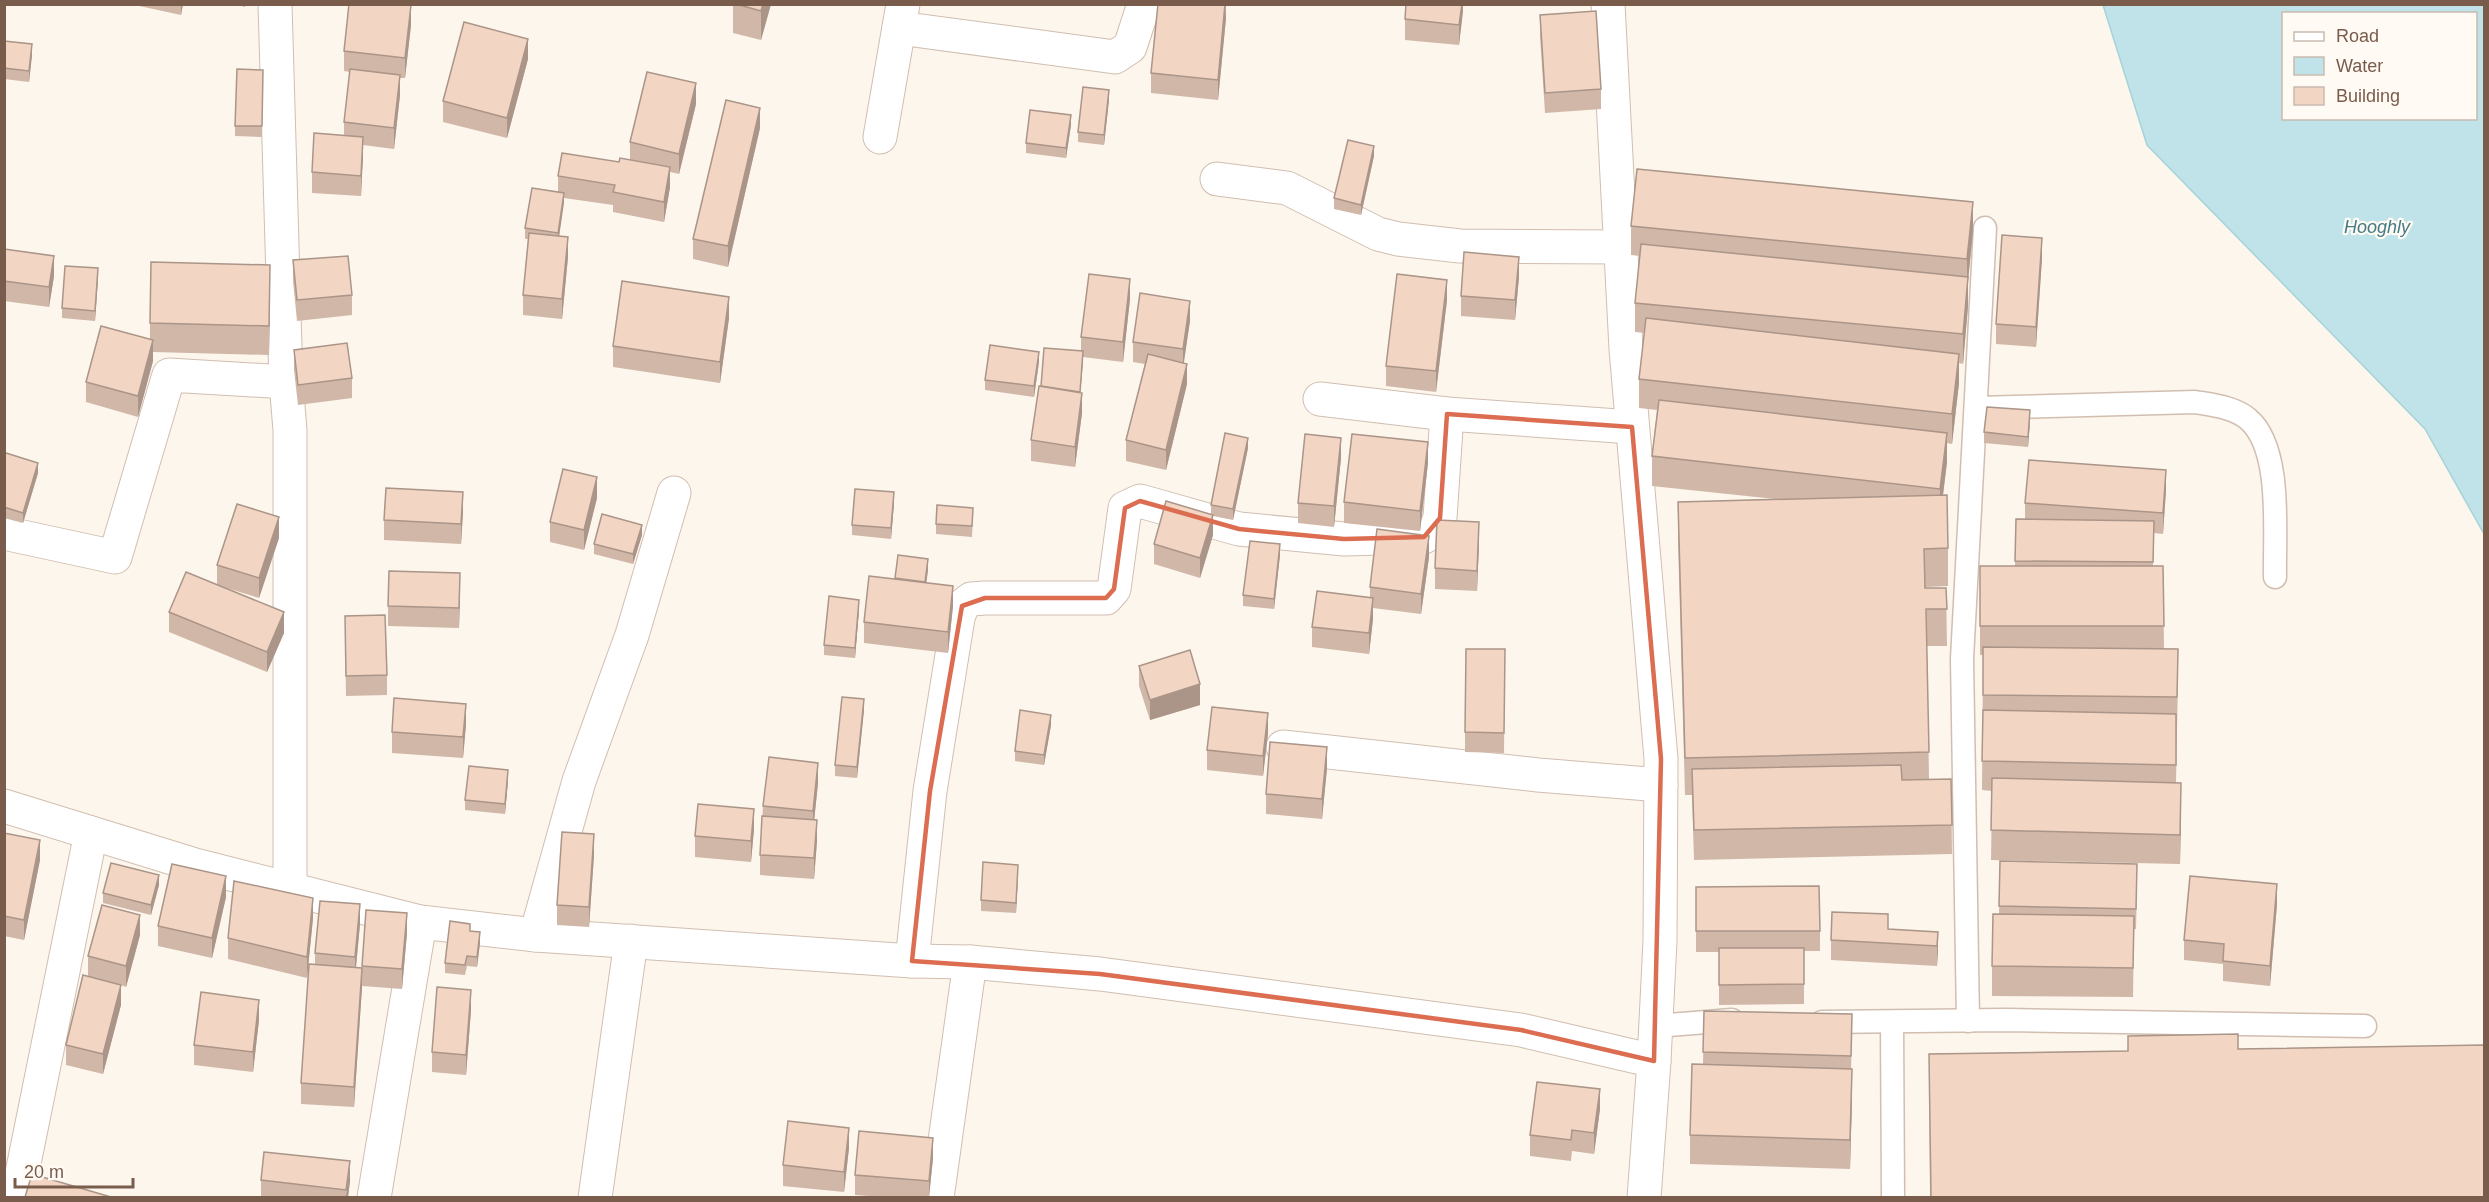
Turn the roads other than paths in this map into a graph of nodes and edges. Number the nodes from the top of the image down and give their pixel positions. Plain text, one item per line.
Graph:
1 (275, 4) edge
2 (1144, 4) edge
3 (1608, 4) edge
4 (901, 16) edge
5 (880, 137) dead end
6 (1217, 179) dead end
7 (1984, 228) dead end
8 (1621, 247) junction
9 (286, 382) junction
10 (1320, 399) dead end
11 (1976, 408) junction
12 (1447, 414) junction
13 (1632, 427) junction
14 (674, 493) dead end
15 (4, 533) edge
16 (2275, 577) dead end
17 (1282, 747) edge
18 (1661, 785) junction
19 (4, 806) edge
20 (92, 833) junction
21 (290, 888) junction
22 (420, 922) junction
23 (536, 935) junction
24 (631, 941) junction
25 (912, 961) junction
26 (970, 962) junction
27 (1757, 1021) edge
28 (1968, 1021) junction
29 (1800, 1022) edge
30 (1892, 1022) junction
31 (1656, 1026) junction
32 (2365, 1026) dead end
33 (1654, 1061) junction
34 (16, 1197) edge
35 (374, 1197) edge
36 (595, 1197) edge
37 (936, 1197) edge
38 (1644, 1197) edge
39 (1893, 1197) edge

1 - 9 street
2 - 4 street
3 - 8 street
4 - 5 street
6 - 8 street
7 - 11 lane
8 - 13 street
9 - 15 street
9 - 21 street
10 - 12 street
11 - 16 lane
11 - 28 lane
12 - 13 street
12 - 25 street
13 - 18 street
14 - 23 street
17 - 18 street
18 - 31 street
19 - 20 street
20 - 21 street
20 - 34 street
21 - 22 street
22 - 23 street
22 - 35 street
23 - 24 street
24 - 25 street
24 - 36 street
25 - 26 street
26 - 33 street
26 - 37 street
27 - 31 lane
28 - 30 lane
28 - 32 lane
29 - 30 lane
30 - 39 lane
31 - 33 street
33 - 38 street

